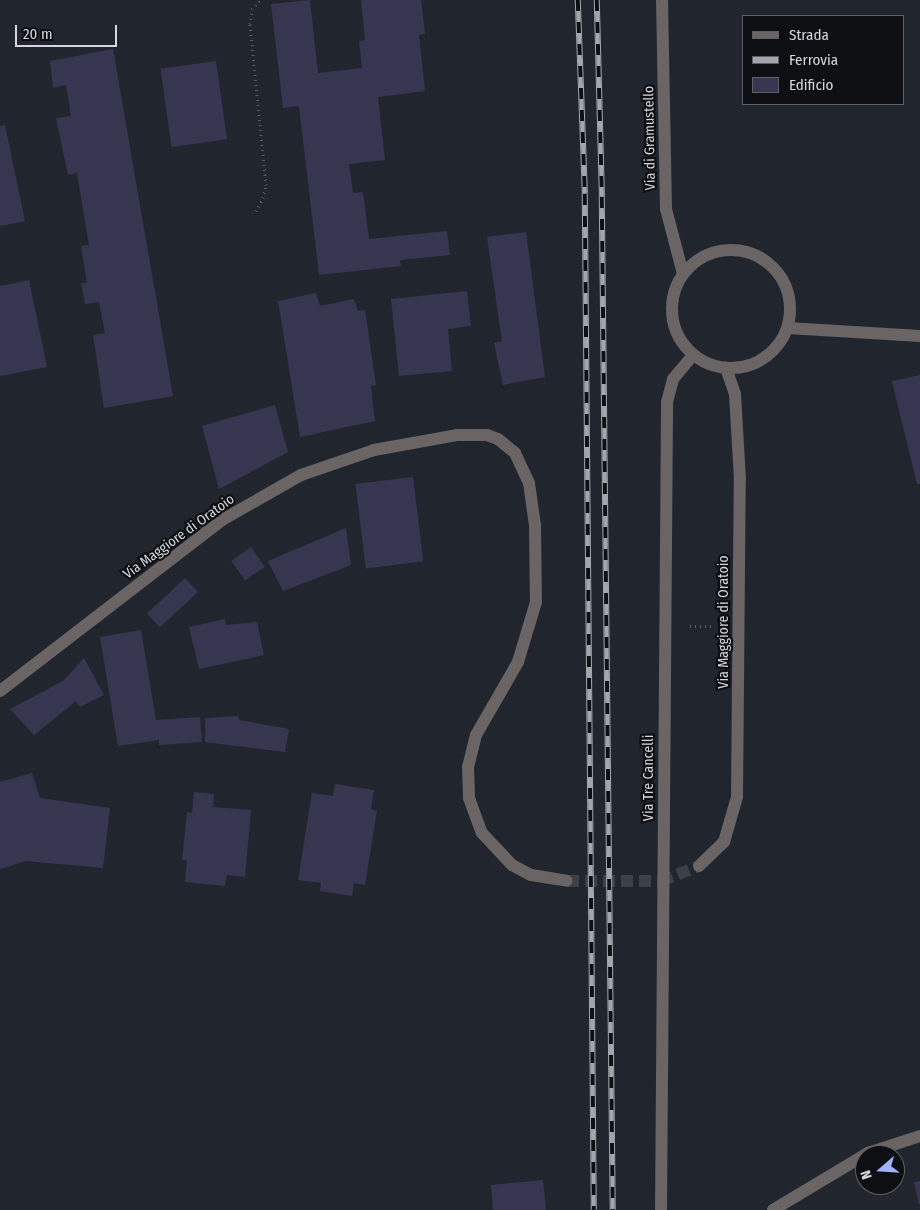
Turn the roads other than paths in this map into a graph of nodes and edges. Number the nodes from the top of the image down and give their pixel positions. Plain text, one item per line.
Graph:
1 (662, 0) edge
2 (682, 274) junction
3 (788, 328) junction
4 (920, 336) edge
5 (693, 355) junction
6 (726, 368) junction
7 (0, 691) edge
8 (700, 866) tunnel mouth
9 (567, 881) tunnel mouth
10 (920, 1136) edge
11 (661, 1210) edge
12 (773, 1210) edge

1 - 2 street, Via di Gramustello
2 - 3 street
2 - 5 street
3 - 4 street
3 - 6 street
5 - 6 street
5 - 11 street, Via Tre Cancelli
6 - 8 street, Via Maggiore di Oratoio
7 - 9 street, Via Maggiore di Oratoio
10 - 12 street

